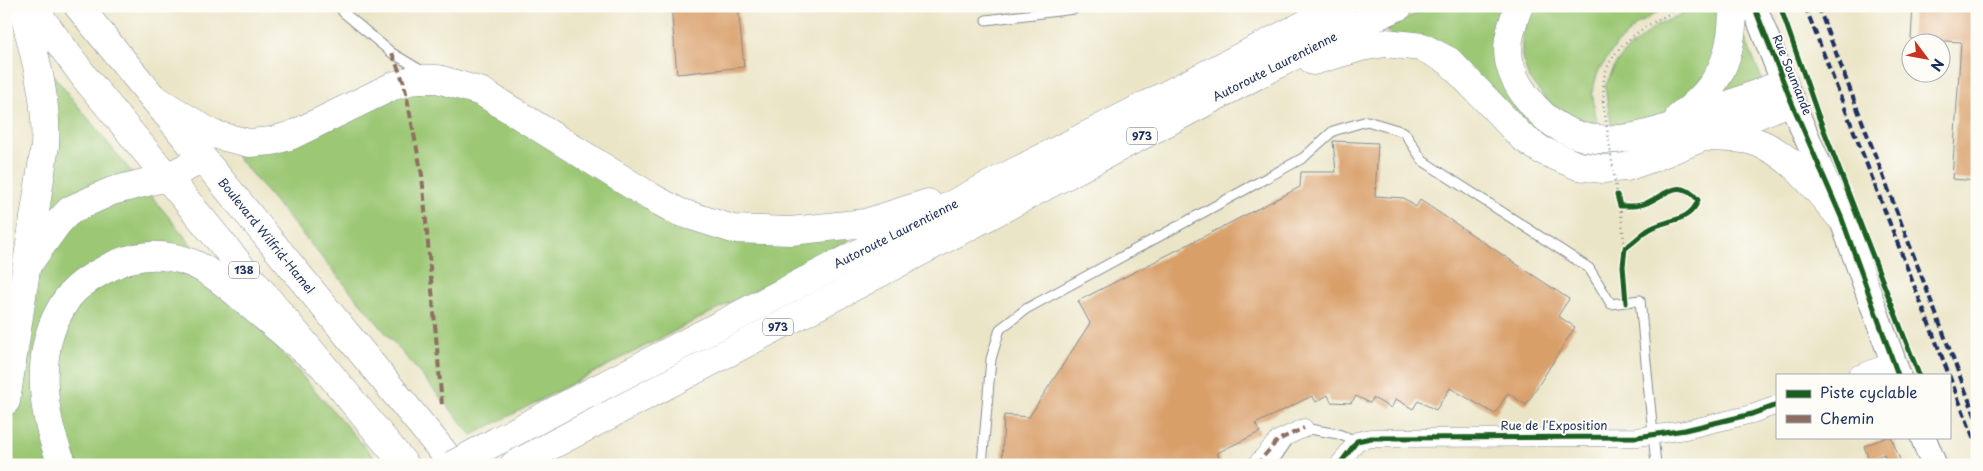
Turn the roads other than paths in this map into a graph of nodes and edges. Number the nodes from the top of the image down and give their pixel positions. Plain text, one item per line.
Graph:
1 (22, 6) edge
2 (32, 6) edge
3 (78, 6) edge
4 (340, 6) edge
5 (1074, 6) edge
6 (1341, 6) edge
7 (1399, 6) edge
8 (1518, 6) edge
9 (1733, 6) edge
10 (1754, 6) edge
11 (986, 20) dead end
12 (438, 79) junction
13 (1244, 82) junction
14 (1788, 92) junction
15 (154, 98) junction
16 (1656, 133) junction
17 (1709, 136) junction
18 (203, 159) junction
19 (167, 177) junction
20 (1003, 178) junction
21 (1842, 219) junction
22 (27, 266) junction
23 (320, 364) junction
24 (1896, 368) edge
25 (1863, 374) edge
26 (6, 401) edge
27 (1776, 405) edge
28 (1304, 428) junction
29 (1654, 435) junction
30 (1923, 438) edge
31 (1357, 441) junction
32 (515, 464) edge
33 (63, 465) edge
34 (405, 465) edge
35 (453, 465) edge
36 (982, 465) edge
37 (1256, 465) edge
38 (1271, 465) edge
39 (1340, 465) edge
40 (1656, 465) edge
41 (1934, 465) edge

1 - 22 main road
2 - 19 main road, 138
3 - 15 main road, Boulevard Wilfrid-Hamel
4 - 12 lane
5 - 11 lane
6 - 20 main road, Autoroute Laurentienne / 973
7 - 13 main road, Autoroute Laurentienne / 973
8 - 16 main road
9 - 16 main road
10 - 14 street, Rue Soumande
12 - 15 main road
12 - 20 main road
13 - 17 main road
13 - 32 main road, Autoroute Laurentienne / 973
14 - 16 main road
14 - 17 main road
14 - 21 street, Rue Soumande
15 - 18 main road, Boulevard Wilfrid-Hamel
17 - 21 main road
18 - 19 main road
18 - 35 main road, Boulevard Wilfrid-Hamel
19 - 22 main road
19 - 23 main road, 138
20 - 35 main road, Autoroute Laurentienne / 973, bridge
21 - 24 street, Rue Soumande
22 - 26 main road
23 - 33 main road
23 - 34 main road, 138
24 - 25 street
27 - 29 street, Rue de l'Exposition
28 - 31 lane
28 - 37 street
28 - 38 lane
29 - 31 street, Rue de l'Exposition
29 - 36 lane
29 - 40 lane
30 - 41 street
31 - 39 street

